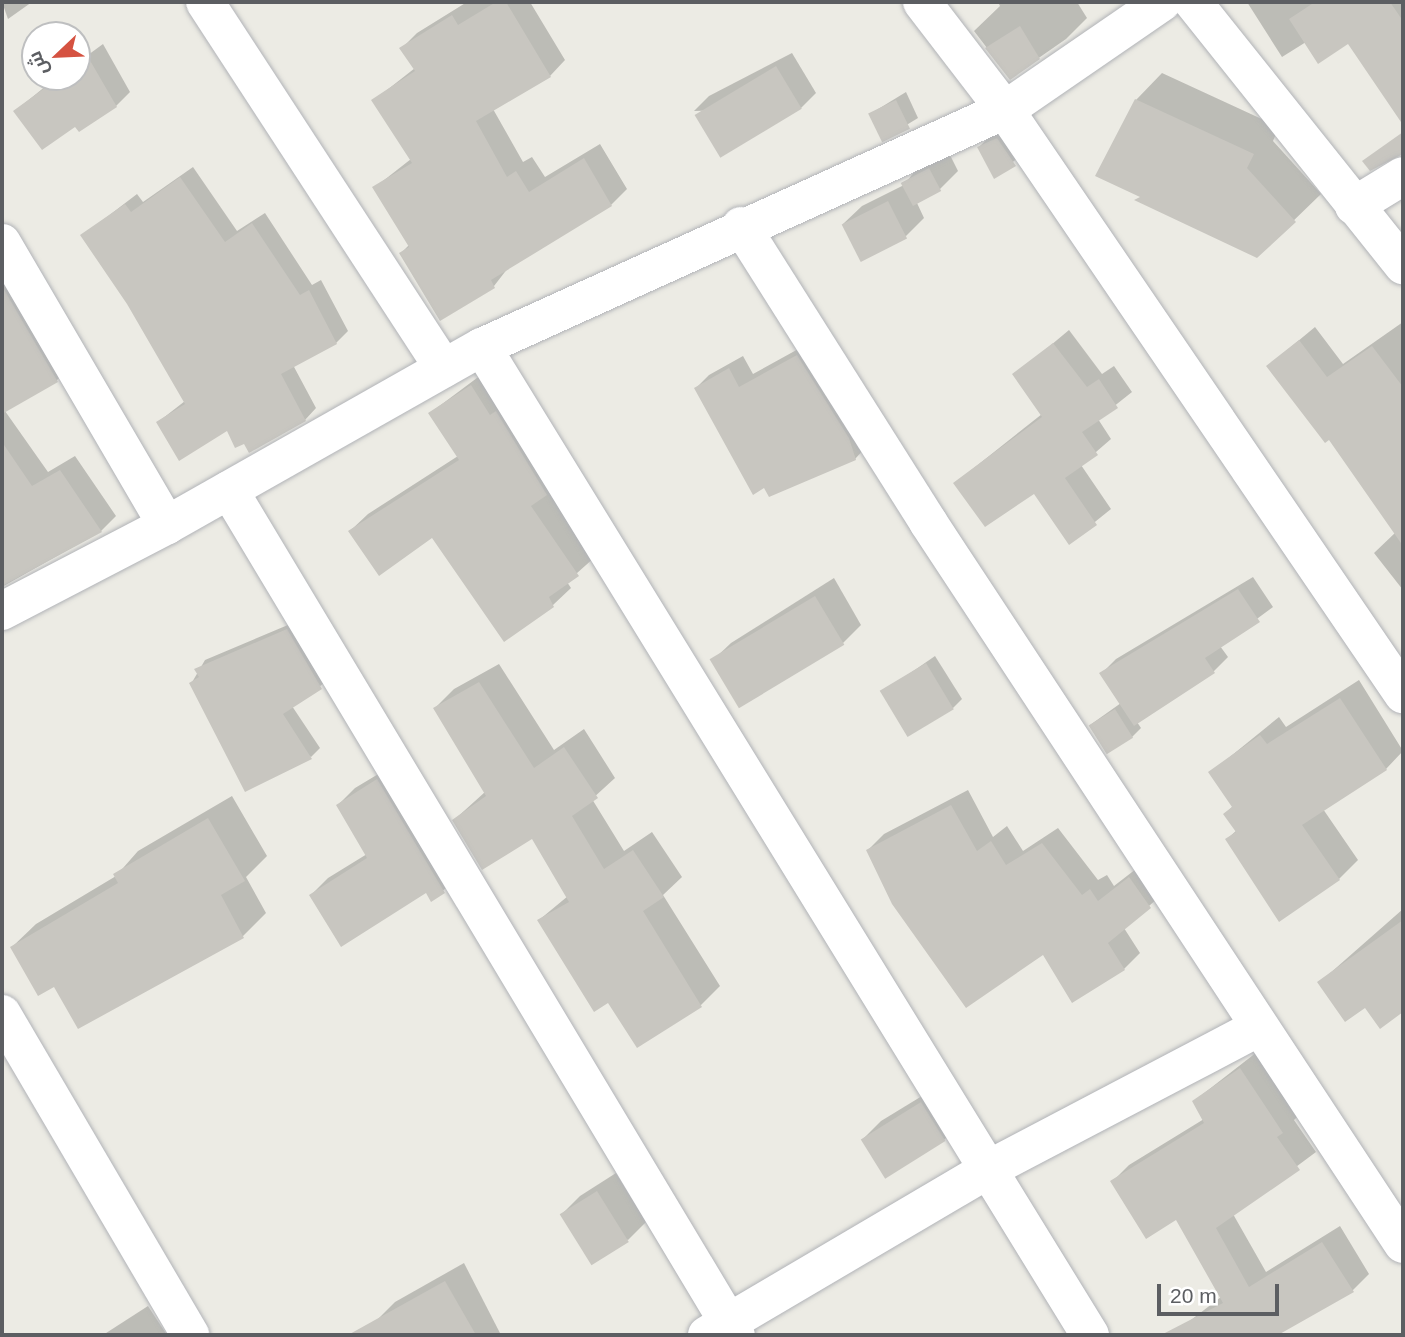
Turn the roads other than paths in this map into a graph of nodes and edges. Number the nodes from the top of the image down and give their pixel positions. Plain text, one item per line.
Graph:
1 (205, 2) edge
2 (922, 2) edge
3 (1163, 2) edge
4 (1193, 2) edge
5 (1005, 110) junction
6 (1403, 176) edge
7 (1354, 206) junction
8 (741, 226) junction
9 (2, 243) edge
10 (1403, 265) edge
11 (482, 346) junction
12 (444, 368) junction
13 (229, 490) junction
14 (167, 525) junction
15 (2, 611) edge
16 (1403, 694) edge
17 (2, 1014) edge
18 (1258, 1028) junction
19 (986, 1170) junction
20 (1403, 1244) edge
21 (724, 1331) edge
22 (190, 1335) edge
23 (1090, 1335) edge

1 - 12 street
2 - 5 street
3 - 5 street
4 - 7 street
5 - 8 street
5 - 16 street
6 - 7 street
7 - 10 street
8 - 11 street
8 - 18 street
9 - 14 street
11 - 12 street
11 - 19 street
12 - 13 street
13 - 14 street
13 - 21 street
14 - 15 street
17 - 22 street
18 - 19 street
18 - 20 street
19 - 21 street
19 - 23 street

